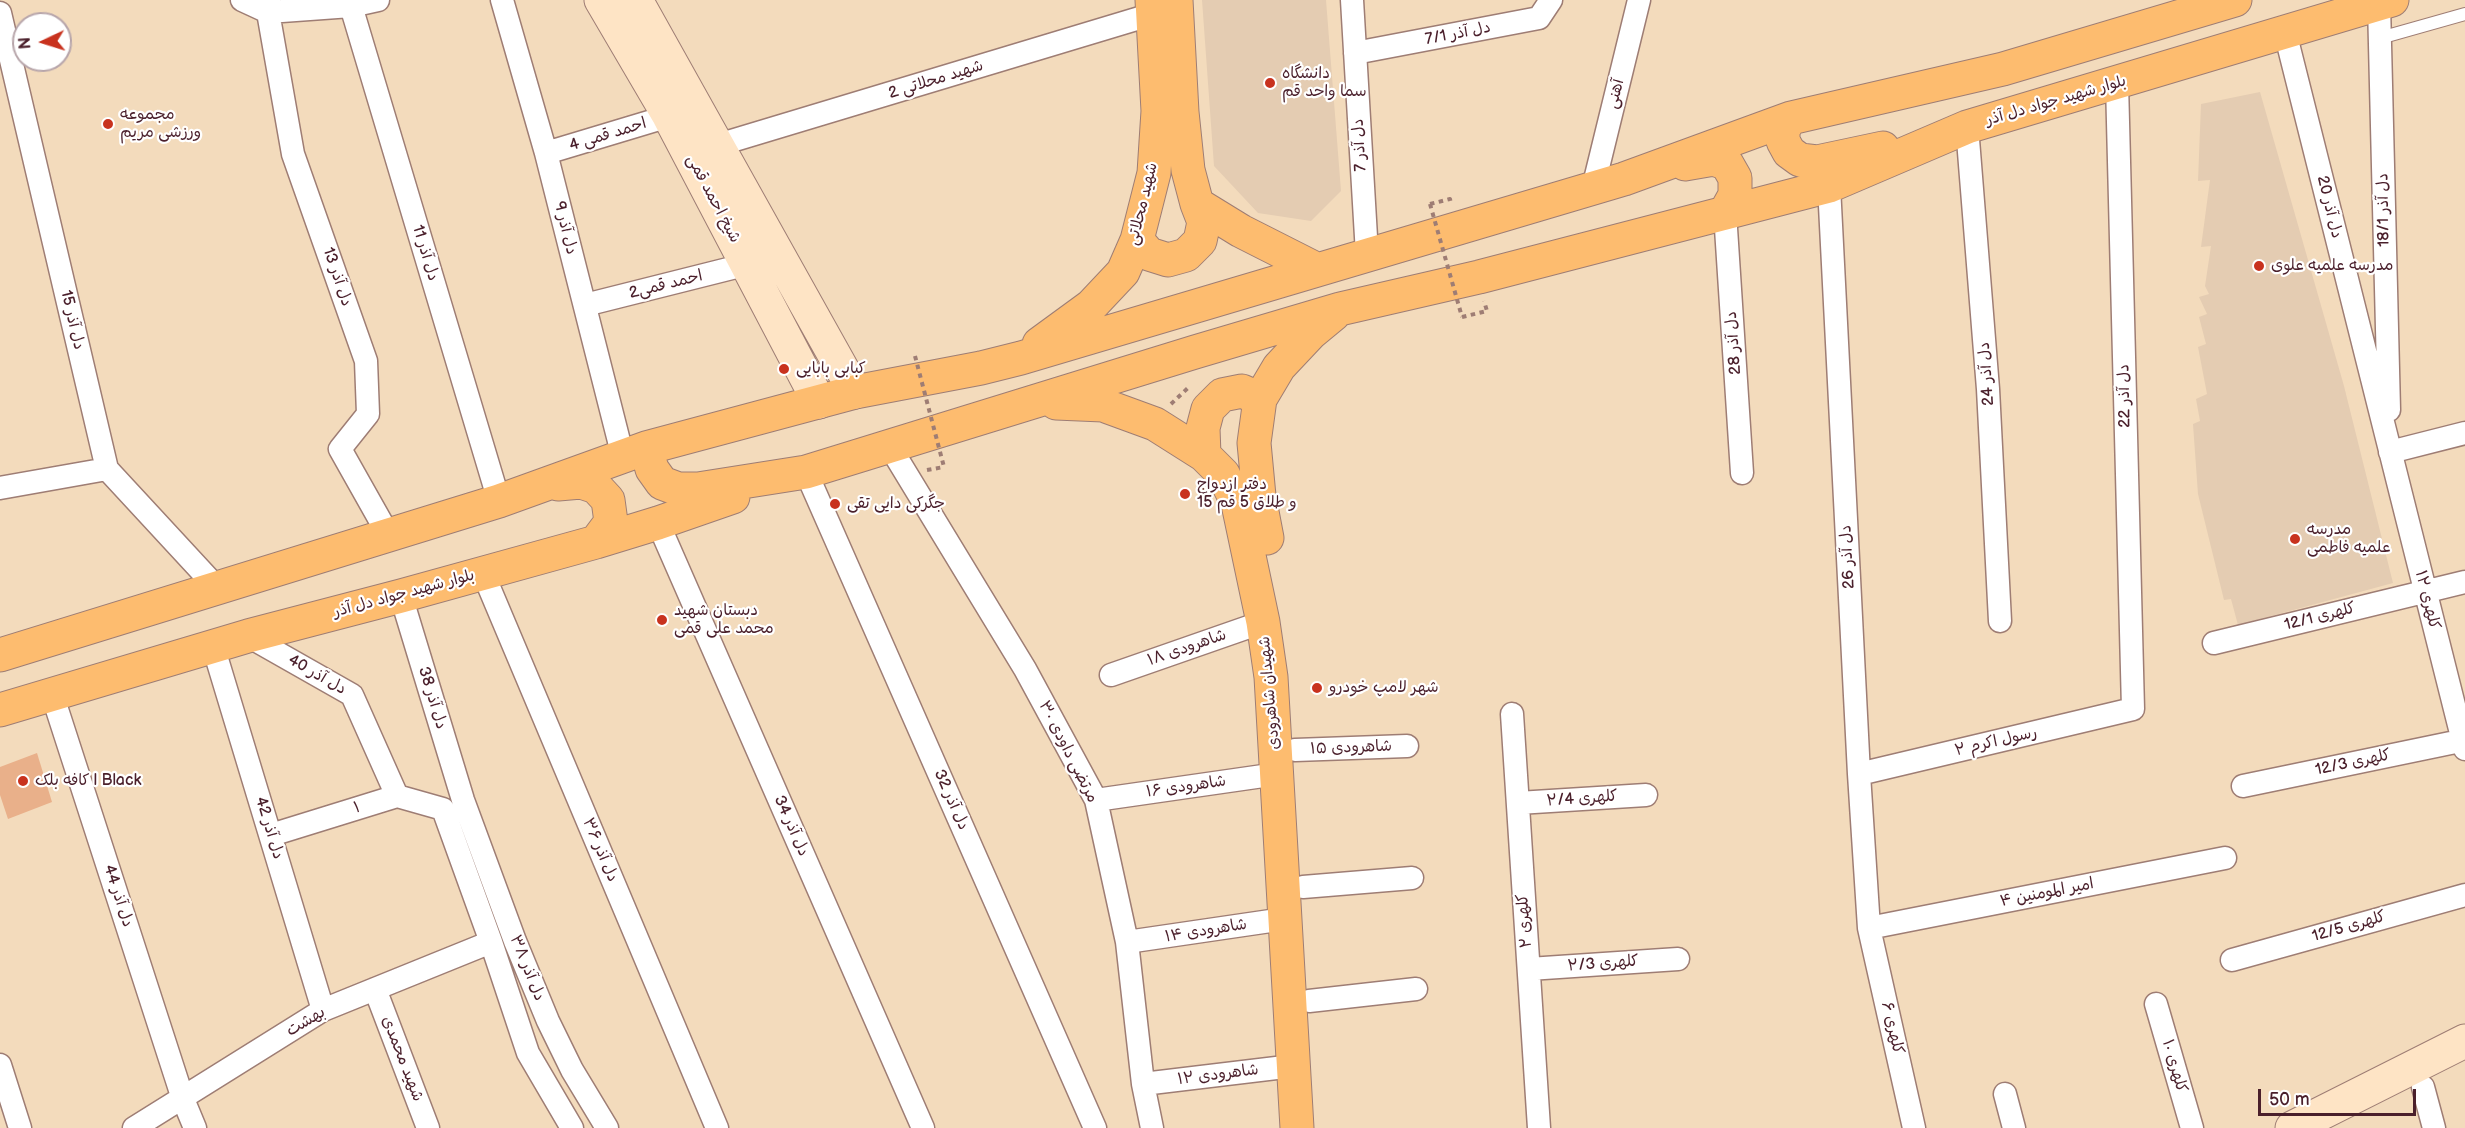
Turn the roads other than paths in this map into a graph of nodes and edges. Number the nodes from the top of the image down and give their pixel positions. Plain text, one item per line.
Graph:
1 (242, 0) edge
2 (378, 0) edge
3 (502, 0) edge
4 (601, 0) edge
5 (636, 0) edge
6 (1352, 0) edge
7 (1551, 0) edge
8 (1639, 0) edge
9 (2235, 0) edge
10 (2386, 2) edge
11 (1161, 5) edge
12 (268, 6) edge
13 (351, 6) junction
14 (2174, 9) edge
15 (0, 13) edge
16 (2465, 14) edge
17 (2285, 32) junction
18 (2380, 39) junction
19 (1355, 53) junction
20 (2117, 83) junction
21 (669, 116) junction
22 (1791, 118) junction
23 (1957, 131) junction
24 (718, 145) junction
25 (546, 153) junction
26 (1624, 179) junction
27 (1829, 186) junction
28 (1593, 189) junction
29 (1197, 204) junction
30 (1725, 213) junction
31 (1137, 240) junction
32 (1367, 254) junction
33 (747, 264) junction
34 (1316, 269) junction
35 (585, 305) junction
36 (1340, 309) junction
37 (832, 351) junction
38 (1021, 358) junction
39 (802, 370) junction
40 (855, 392) junction
41 (1260, 399) junction
42 (1033, 401) junction
43 (819, 402) junction
44 (2465, 433) edge
45 (890, 447) junction
46 (2390, 452) junction
47 (634, 453) junction
48 (1204, 455) junction
49 (107, 469) junction
50 (806, 472) junction
51 (1743, 473) dead end
52 (0, 488) edge
53 (538, 488) junction
54 (499, 501) junction
55 (658, 524) junction
56 (389, 536) junction
57 (597, 542) junction
58 (483, 573) junction
59 (2465, 582) edge
60 (218, 588) junction
61 (2425, 592) junction
62 (401, 596) junction
63 (2000, 621) dead end
64 (1263, 622) junction
65 (248, 636) junction
66 (2214, 643) dead end
67 (213, 646) junction
68 (0, 655) edge
69 (1111, 675) dead end
70 (52, 694) junction
71 (2133, 709) joint
72 (0, 710) edge
73 (1512, 714) dead end
74 (2464, 743) edge
75 (1407, 746) dead end
76 (1286, 762) junction
77 (1859, 774) junction
78 (2243, 786) dead end
79 (1646, 795) dead end
80 (397, 796) junction
81 (1096, 800) junction
82 (1518, 803) junction
83 (453, 804) junction
84 (271, 835) junction
85 (2224, 858) dead end
86 (1412, 878) dead end
87 (1303, 887) junction
88 (2465, 895) edge
89 (1284, 919) junction
90 (1869, 928) junction
91 (491, 942) junction
92 (1127, 942) junction
93 (1678, 959) dead end
94 (2232, 960) dead end
95 (1529, 969) junction
96 (375, 989) junction
97 (1416, 989) dead end
98 (1309, 1000) junction
99 (2156, 1004) dead end
100 (323, 1011) junction
101 (2465, 1041) edge
102 (0, 1065) edge
103 (1293, 1066) junction
104 (2465, 1066) edge
105 (1143, 1084) junction
106 (2422, 1087) junction
107 (2005, 1094) dead end
108 (183, 1099) junction
109 (20, 1128) edge
110 (134, 1128) edge
111 (195, 1128) edge
112 (428, 1128) edge
113 (572, 1128) edge
114 (607, 1128) edge
115 (717, 1128) edge
116 (923, 1128) edge
117 (1095, 1128) edge
118 (1152, 1128) edge
119 (1297, 1128) edge
120 (1317, 1128) edge
121 (1539, 1128) edge
122 (1914, 1128) edge
123 (2014, 1128) edge
124 (2192, 1128) edge
125 (2292, 1128) edge
126 (2341, 1128) edge
127 (2434, 1128) edge

1 - 12 street
2 - 13 street
3 - 25 street, دل آذر 9
4 - 21 street, شیخ احمد قمی
5 - 24 street, شیخ احمد قمی
6 - 19 street, دل آذر 7
7 - 19 street, دل آذر 7/1
8 - 28 street, آهنی
9 - 14 main road
10 - 17 main road, بلوار شهید جواد دل آذر
10 - 18 street, دل آذر 18/1
11 - 24 street, شهید محلاتی 2
11 - 29 main road, شهید محلاتی
11 - 31 main road, شهید محلاتی
12 - 13 street
12 - 56 street, دل آذر 13
13 - 54 street, دل آذر 11
14 - 22 main road
15 - 49 street, دل آذر 15
16 - 18 lane
17 - 20 main road, بلوار شهید جواد دل آذر
17 - 46 street, دل آذر 20
18 - 46 street, دل آذر 18/1
19 - 32 street, دل آذر 7
20 - 23 main road, بلوار شهید جواد دل آذر
20 - 71 street, دل آذر 22
21 - 25 street, احمد قمی 4
21 - 33 street, شیخ احمد قمی
22 - 23 main road
22 - 26 main road
23 - 27 main road, بلوار شهید جواد دل آذر
23 - 63 street, دل آذر 24
24 - 37 street, شیخ احمد قمی
25 - 35 street, دل آذر 9
26 - 28 main road
26 - 30 main road
27 - 30 main road, بلوار شهید جواد دل آذر
27 - 77 street, دل آذر 26
28 - 32 main road
29 - 31 main road, شهید محلاتی
29 - 34 main road
30 - 36 main road, بلوار شهید جواد دل آذر
30 - 51 street, دل آذر 28
31 - 38 main road, شهید محلاتی
32 - 34 main road
33 - 35 street, احمد قمی2
33 - 39 street, شیخ احمد قمی
34 - 38 main road
35 - 47 street, دل آذر 9
36 - 41 main road, شهیدان شاهرودی
36 - 42 main road, بلوار شهید جواد دل آذر
37 - 39 street
37 - 40 street, شیخ احمد قمی
38 - 40 main road
39 - 43 street, شیخ احمد قمی
40 - 43 main road
41 - 48 main road
41 - 76 main road, شهیدان شاهرودی
42 - 45 main road, بلوار شهید جواد دل آذر
42 - 48 main road, شهیدان شاهرودی
43 - 47 main road
44 - 46 street
45 - 50 main road, بلوار شهید جواد دل آذر
45 - 81 street, ۳۰ مرتضی داودی
46 - 61 street, کلهری ۱۲
47 - 50 main road
47 - 53 main road
48 - 64 main road, شهیدان شاهرودی
49 - 52 street
49 - 60 street, دل آذر 15
50 - 55 main road, بلوار شهید جواد دل آذر
50 - 117 street, دل آذر 32
53 - 54 main road
53 - 57 main road
54 - 56 main road
55 - 57 main road, بلوار شهید جواد دل آذر
55 - 116 street, دل آذر 34
56 - 60 main road
57 - 58 main road, بلوار شهید جواد دل آذر
58 - 62 main road, بلوار شهید جواد دل آذر
58 - 115 street, دل آذر ۳۶
59 - 61 street, کلهری 12/1
60 - 68 main road
61 - 66 street, کلهری 12/1
61 - 74 street, کلهری ۱۲
62 - 65 main road, بلوار شهید جواد دل آذر
62 - 83 street, دل آذر 38
64 - 69 street, شاهرودی ۱۸
64 - 76 main road, شهیدان شاهرودی
65 - 67 main road, بلوار شهید جواد دل آذر
65 - 80 street, دل آذر 40
67 - 70 main road, بلوار شهید جواد دل آذر
67 - 84 street, دل آذر 42
70 - 72 main road, بلوار شهید جواد دل آذر
70 - 108 street, دل آذر 44
71 - 77 street, رسول اکرم ۲
73 - 82 street, کلهری ۲
74 - 78 street, کلهری 12/3
75 - 76 street, ۱۵ شاهرودی
76 - 81 street, شاهرودی ۱۶
76 - 87 main road, شهیدان شاهرودی
76 - 89 main road, شهیدان شاهرودی
77 - 90 street, دل آذر 26
79 - 82 street, کلهری ۲/4
80 - 83 street
80 - 84 street, ۱
81 - 92 street, ۳۰ مرتضی داودی
82 - 95 street, کلهری ۲
83 - 91 street, دل آذر ۳۸
83 - 114 street, دل آذر ۳۸
84 - 100 street, دل آذر 42
85 - 90 street, امیر المومنین ۴
86 - 87 street
87 - 98 main road, شهیدان شاهرودی
88 - 94 street, کلهری 12/5
89 - 92 street, شاهرودی ۱۴
89 - 103 main road, شهیدان شاهرودی
90 - 122 street, کلهری ۶
91 - 96 street, بهشت
91 - 113 street, دل آذر ۳۸
92 - 105 street, ۳۰ مرتضی داودی
93 - 95 street, کلهری ۲/3
95 - 121 street, کلهری ۲
96 - 100 street, بهشت
96 - 112 street, شهید محمدی
97 - 98 street
98 - 120 main road, شهیدان شاهرودی
99 - 124 street, کلهری ۱۰
100 - 108 street, بهشت
101 - 125 street
102 - 109 street
103 - 105 street, شاهرودی ۱۲
103 - 119 main road, شهیدان شاهرودی
104 - 106 street
105 - 118 street, ۳۰ مرتضی داودی
106 - 126 street
106 - 127 street
107 - 123 street
108 - 110 street, بهشت
108 - 111 street, دل آذر 44

